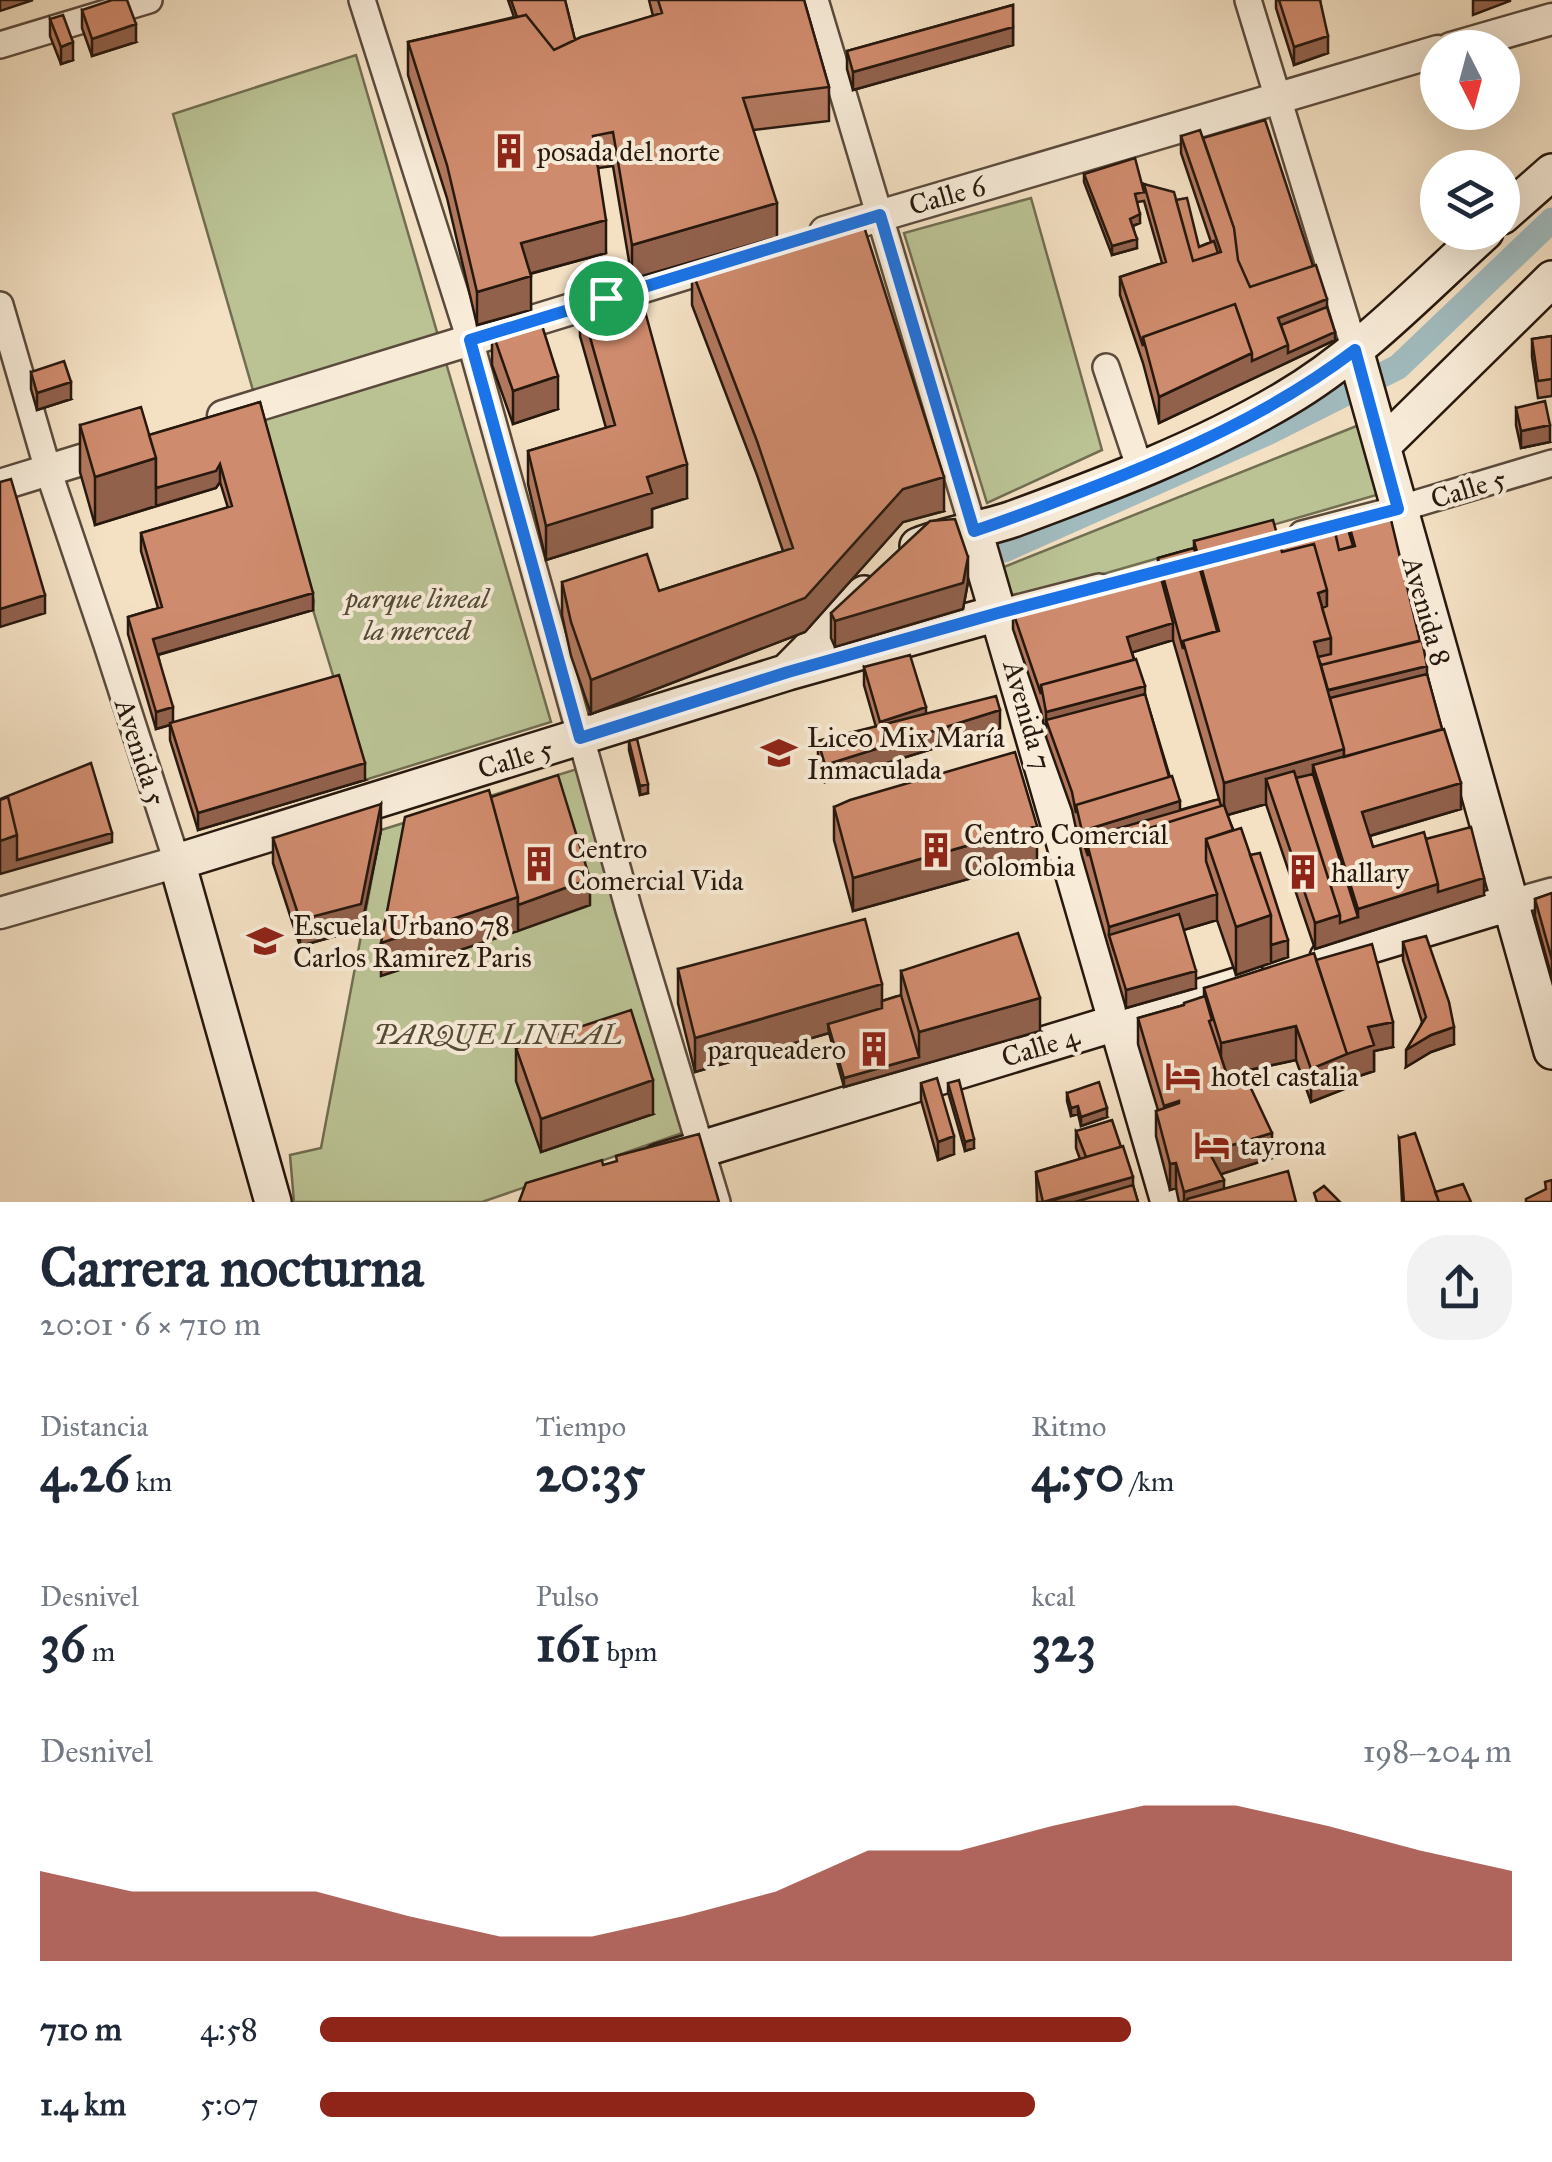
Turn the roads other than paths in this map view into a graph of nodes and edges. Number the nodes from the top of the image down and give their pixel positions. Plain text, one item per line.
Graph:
1 (149, 0) edge
2 (362, 0) edge
3 (815, 0) edge
4 (1248, 0) edge
5 (1552, 18) edge
6 (1512, 30) edge
7 (0, 45) edge
8 (1420, 57) edge
9 (1278, 98) junction
10 (1552, 172) edge
11 (1520, 200) edge
12 (880, 215) junction
13 (806, 238) edge
14 (1469, 250) edge
15 (750, 255) edge
16 (1552, 279) edge
17 (0, 305) edge
18 (470, 340) junction
19 (1106, 367) dead end
20 (1362, 376) junction
21 (194, 425) edge
22 (140, 442) edge
23 (1382, 446) junction
24 (1552, 463) edge
25 (1140, 469) junction
26 (48, 470) junction
27 (0, 485) edge
28 (1398, 509) junction
29 (974, 531) junction
30 (1284, 538) edge
31 (1132, 578) edge
32 (998, 613) junction
33 (788, 672) junction
34 (580, 738) junction
35 (176, 862) junction
36 (1552, 891) edge
37 (1509, 903) junction
38 (0, 913) edge
39 (1117, 1022) junction
40 (1552, 1051) edge
41 (701, 1149) junction
42 (632, 1170) edge
43 (273, 1202) edge
44 (717, 1202) edge
45 (1169, 1202) edge

1 - 7 street
2 - 18 street
3 - 12 street, Avenida 7
4 - 9 street, Avenida 8
5 - 6 street
8 - 9 street, Calle 6
9 - 12 street, Calle 6
9 - 20 street, Avenida 8
10 - 11 main road
12 - 13 street, Calle 6
12 - 29 street, Avenida 7
14 - 20 main road
15 - 18 street
16 - 23 main road
17 - 26 street, Avenida 5
18 - 21 street
18 - 34 street
19 - 25 street
20 - 23 main road, Avenida 8
20 - 25 main road
22 - 26 street
23 - 28 main road, Avenida 8
24 - 28 street, Calle 5
25 - 29 main road
26 - 27 street
26 - 35 street, Avenida 5
28 - 30 street, Calle 5
28 - 37 main road, Avenida 8
29 - 32 main road, Avenida 7
29 - 33 main road
31 - 32 street, Calle 5
32 - 33 main road, Calle 5
32 - 39 main road, Avenida 7
33 - 34 main road, Calle 5
34 - 35 main road, Calle 5
34 - 41 street
35 - 38 street, Calle 5
35 - 43 main road, Avenida 5
36 - 37 street, Calle 4
37 - 39 main road, Calle 4
37 - 40 main road, Avenida 8
39 - 41 main road, Calle 4
39 - 45 main road, Avenida 7
41 - 42 main road, Calle 4
41 - 44 street

